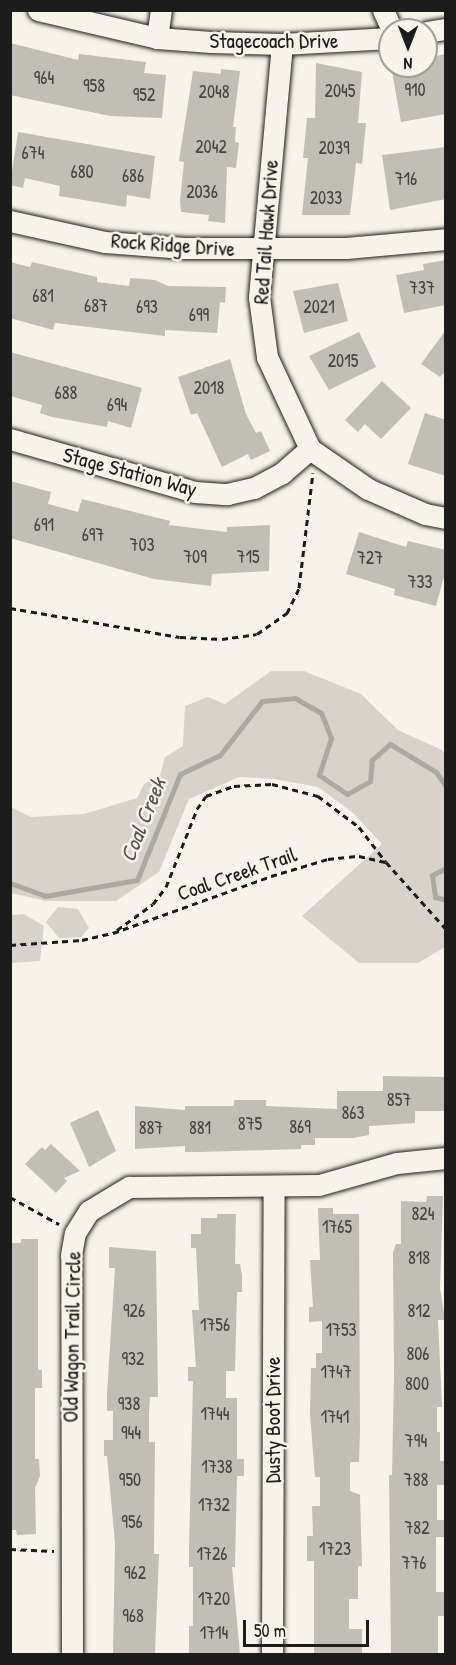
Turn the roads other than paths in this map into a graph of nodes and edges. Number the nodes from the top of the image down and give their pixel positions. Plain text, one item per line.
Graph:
1 (38, 10) edge
2 (161, 10) edge
3 (157, 38) junction
4 (378, 39) edge
5 (282, 44) junction
6 (10, 221) edge
7 (446, 239) edge
8 (261, 250) junction
9 (10, 439) edge
10 (310, 449) junction
11 (446, 518) edge
12 (446, 1158) edge
13 (274, 1186) junction
14 (72, 1654) edge
15 (272, 1654) edge

1 - 3 street, Stagecoach Drive
2 - 3 street
3 - 5 street, Stagecoach Drive
4 - 5 street, Stagecoach Drive
5 - 8 street, Red Tail Hawk Drive
6 - 8 street, Rock Ridge Drive
7 - 8 street, Rock Ridge Drive
8 - 10 street, Red Tail Hawk Drive
9 - 10 street, Stage Station Way
10 - 11 street
12 - 13 street, Old Wagon Trail Circle
13 - 14 street, Old Wagon Trail Circle
13 - 15 street, Dusty Boot Drive

